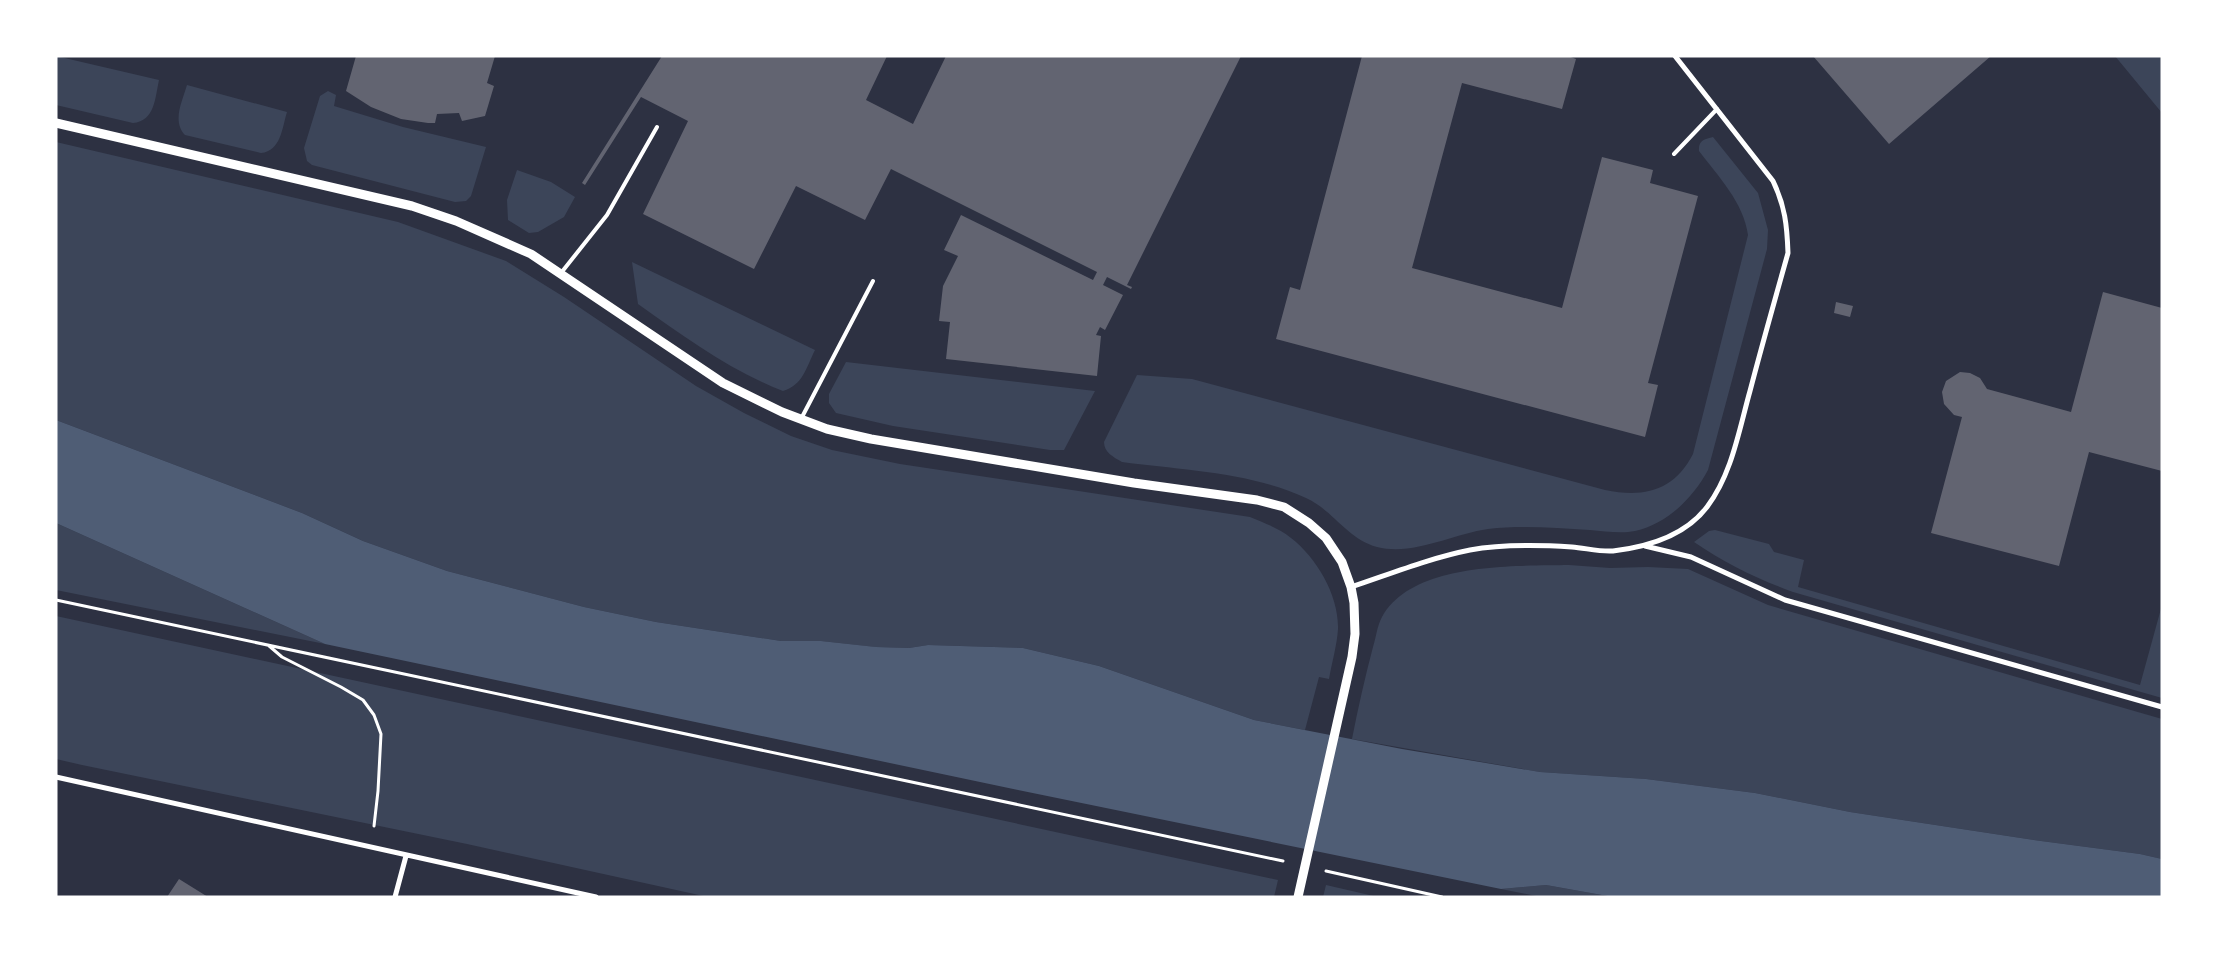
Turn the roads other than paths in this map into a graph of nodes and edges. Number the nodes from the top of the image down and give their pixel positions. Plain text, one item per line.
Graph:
1 (1675, 56) edge
2 (1716, 109) junction
3 (56, 123) edge
4 (657, 127) dead end
5 (1674, 154) dead end
6 (561, 273) junction
7 (873, 281) dead end
8 (802, 419) junction
9 (1642, 546) junction
10 (1351, 587) junction
11 (2162, 707) edge
12 (56, 777) edge
13 (406, 856) junction
14 (1299, 894) edge
15 (395, 897) edge
16 (596, 897) edge

1 - 2 street
2 - 5 lane
2 - 9 street
3 - 6 street
4 - 6 lane
6 - 8 street
7 - 8 lane
8 - 10 street
9 - 10 street
9 - 11 street
10 - 14 street
12 - 13 street
13 - 15 street
13 - 16 street

